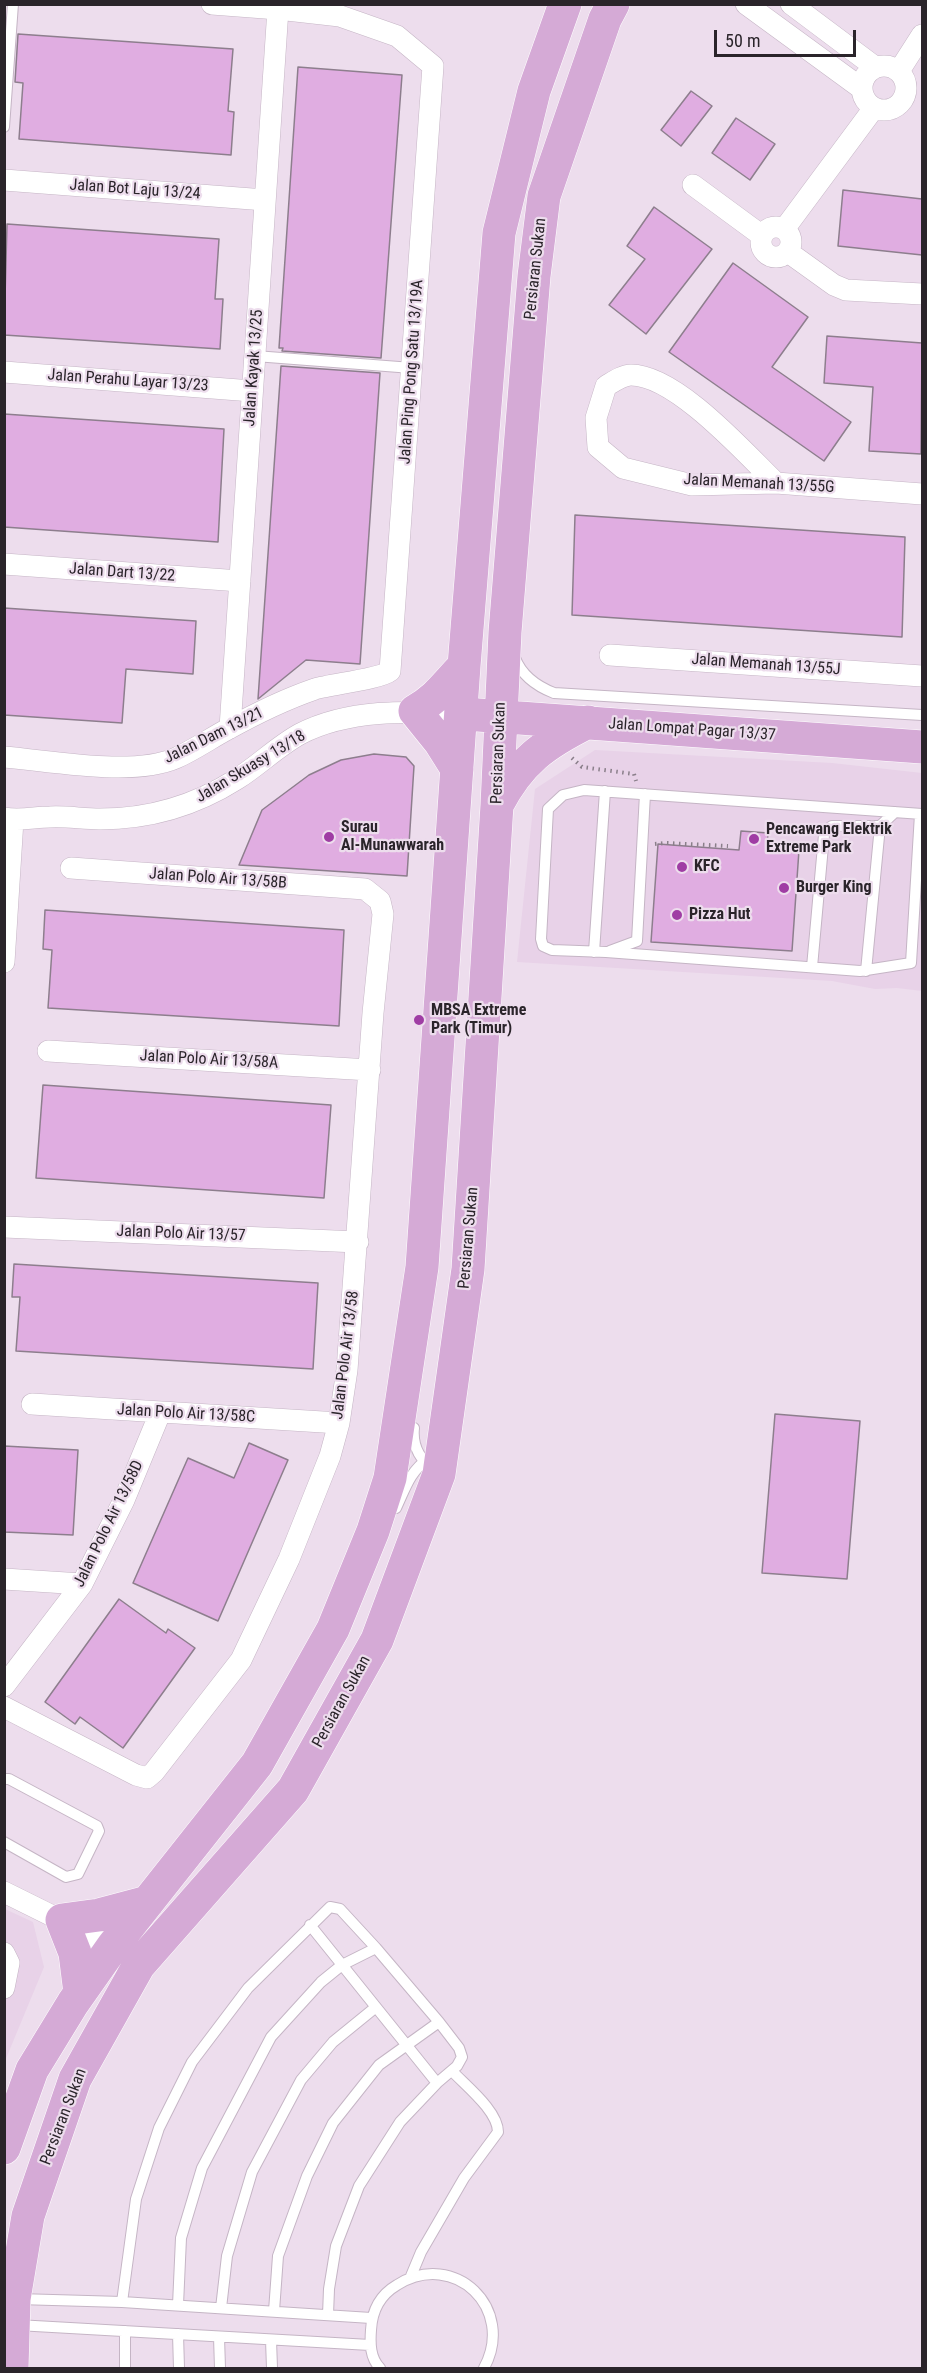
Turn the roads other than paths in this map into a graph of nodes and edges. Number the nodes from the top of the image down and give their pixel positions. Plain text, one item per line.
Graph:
1 (14, 4) edge
2 (213, 4) edge
3 (550, 4) edge
4 (565, 4) edge
5 (746, 4) edge
6 (791, 4) edge
7 (278, 9) junction
8 (614, 9) edge
9 (922, 35) edge
10 (549, 48) junction
11 (875, 67) junction
12 (899, 71) junction
13 (861, 88) junction
14 (874, 108) junction
15 (4, 127) edge
16 (4, 180) edge
17 (693, 185) dead end
18 (265, 200) junction
19 (784, 228) junction
20 (762, 235) junction
21 (788, 252) junction
22 (922, 294) edge
23 (255, 356) junction
24 (412, 368) junction
25 (4, 372) edge
26 (252, 390) junction
27 (776, 483) junction
28 (922, 494) edge
29 (4, 564) edge
30 (240, 581) junction
31 (505, 632) junction
32 (610, 655) dead end
33 (464, 666) junction
34 (384, 676) joint
35 (922, 676) edge
36 (415, 711) junction
37 (461, 714) junction
38 (922, 715) edge
39 (500, 717) junction
40 (588, 722) junction
41 (230, 728) junction
42 (922, 747) edge
43 (4, 758) edge
44 (457, 769) junction
45 (605, 791) junction
46 (642, 794) junction
47 (496, 805) junction
48 (895, 813) junction
49 (921, 814) edge
50 (9, 819) edge
51 (880, 826) junction
52 (71, 868) dead end
53 (365, 889) joint
54 (594, 952) junction
55 (606, 952) junction
56 (4, 962) edge
57 (812, 967) junction
58 (866, 970) junction
59 (48, 1051) dead end
60 (370, 1070) junction
61 (4, 1227) edge
62 (358, 1242) junction
63 (410, 1349) junction
64 (416, 1389) dead end
65 (32, 1404) dead end
66 (160, 1413) junction
67 (414, 1419) dead end
68 (339, 1423) junction
69 (435, 1462) junction
70 (373, 1531) junction
71 (4, 1579) edge
72 (82, 1584) junction
73 (4, 1686) edge
74 (4, 1707) edge
75 (4, 1779) edge
76 (4, 1842) edge
77 (7, 1900) edge
78 (148, 1902) junction
79 (62, 1920) junction
80 (310, 1925) junction
81 (166, 1933) junction
82 (113, 1946) junction
83 (376, 1948) junction
84 (4, 1953) edge
85 (342, 1965) junction
86 (4, 1988) edge
87 (80, 1993) junction
88 (121, 1996) junction
89 (376, 2007) junction
90 (439, 2022) junction
91 (407, 2046) junction
92 (452, 2071) junction
93 (437, 2083) junction
94 (4, 2148) edge
95 (411, 2276) junction
96 (122, 2302) junction
97 (178, 2305) junction
98 (221, 2308) junction
99 (9, 2312) edge
100 (274, 2312) junction
101 (328, 2315) junction
102 (371, 2318) junction
103 (125, 2331) junction
104 (178, 2334) junction
105 (219, 2337) junction
106 (271, 2340) junction
107 (370, 2345) junction
108 (12, 2368) edge
109 (124, 2368) edge
110 (180, 2368) edge
111 (220, 2368) edge
112 (272, 2368) edge
113 (380, 2368) edge
114 (484, 2368) edge

1 - 15 lane
2 - 7 street
3 - 10 main road
4 - 10 main road
5 - 13 street
6 - 11 street
7 - 18 street, Jalan Kayak 13/25
7 - 24 street, Jalan Ping Pong Satu 13/19A
8 - 31 main road, Persiaran Sukan
9 - 12 street
10 - 33 main road
11 - 12 street
11 - 13 street
12 - 14 street
13 - 14 street
14 - 19 street
16 - 18 street, Jalan Bot Laju 13/24
17 - 20 street
18 - 23 street, Jalan Kayak 13/25
19 - 20 street
19 - 21 street
20 - 21 street
21 - 22 street
23 - 24 lane
23 - 26 street, Jalan Kayak 13/25
24 - 34 street, Jalan Ping Pong Satu 13/19A
25 - 26 street, Jalan Perahu Layar 13/23
26 - 30 street, Jalan Kayak 13/25
27 - 27 street, Jalan Memanah 13/55G
27 - 28 street, Jalan Memanah 13/55G
29 - 30 street, Jalan Dart 13/22
30 - 41 street, Jalan Kayak 13/25
31 - 38 lane
31 - 39 main road, Persiaran Sukan
32 - 35 street, Jalan Memanah 13/55J
33 - 36 main road
33 - 37 main road
34 - 41 street, Jalan Dam 13/21
36 - 37 street, Jalan Skuasy 13/18
36 - 44 main road
36 - 50 street, Jalan Skuasy 13/18
37 - 39 main road, Jalan Lompat Pagar 13/37
37 - 44 main road
39 - 40 main road, Jalan Lompat Pagar 13/37
39 - 47 main road, Persiaran Sukan
40 - 42 main road, Jalan Lompat Pagar 13/37
40 - 47 main road
41 - 43 street, Jalan Dam 13/21
44 - 63 main road
45 - 46 lane
45 - 54 lane
45 - 54 lane
46 - 48 lane
46 - 55 lane
47 - 69 main road, Persiaran Sukan
48 - 49 lane
48 - 51 lane
49 - 58 lane
50 - 56 street
51 - 57 lane
51 - 58 lane
52 - 53 street, Jalan Polo Air 13/58B
53 - 60 street, Jalan Polo Air 13/58
54 - 55 lane
55 - 57 lane
57 - 58 lane
59 - 60 street, Jalan Polo Air 13/58A
60 - 62 street, Jalan Polo Air 13/58
61 - 62 street, Jalan Polo Air 13/57
62 - 68 street, Jalan Polo Air 13/58
63 - 64 lane
63 - 70 main road
65 - 66 street, Jalan Polo Air 13/58C
66 - 68 street, Jalan Polo Air 13/58C
66 - 72 street, Jalan Polo Air 13/58D
67 - 69 lane
68 - 74 street, Jalan Polo Air 13/58
69 - 70 lane
69 - 81 main road, Persiaran Sukan
70 - 78 main road
71 - 72 street
72 - 73 street, Jalan Polo Air 13/58D
75 - 76 lane
77 - 79 street
78 - 79 main road
78 - 82 main road
79 - 82 street
79 - 87 main road
80 - 83 lane
80 - 85 lane
80 - 96 lane
81 - 82 main road
81 - 88 main road, Persiaran Sukan
82 - 87 main road
82 - 88 main road
83 - 85 lane
83 - 90 lane
84 - 86 street
85 - 89 lane
85 - 97 lane
87 - 94 main road
88 - 99 main road, Persiaran Sukan
89 - 91 lane
89 - 98 lane
90 - 91 lane
90 - 92 lane
91 - 93 lane
91 - 100 lane
92 - 93 lane
92 - 95 lane
93 - 101 lane
95 - 102 lane
95 - 114 lane
96 - 97 lane
96 - 99 lane
97 - 98 lane
98 - 100 lane
99 - 103 lane
99 - 108 main road, Persiaran Sukan
100 - 101 lane
101 - 102 lane
102 - 107 lane
103 - 104 lane
103 - 109 lane
104 - 105 lane
104 - 110 lane
105 - 106 lane
105 - 111 lane
106 - 107 lane
106 - 112 lane
107 - 113 lane

